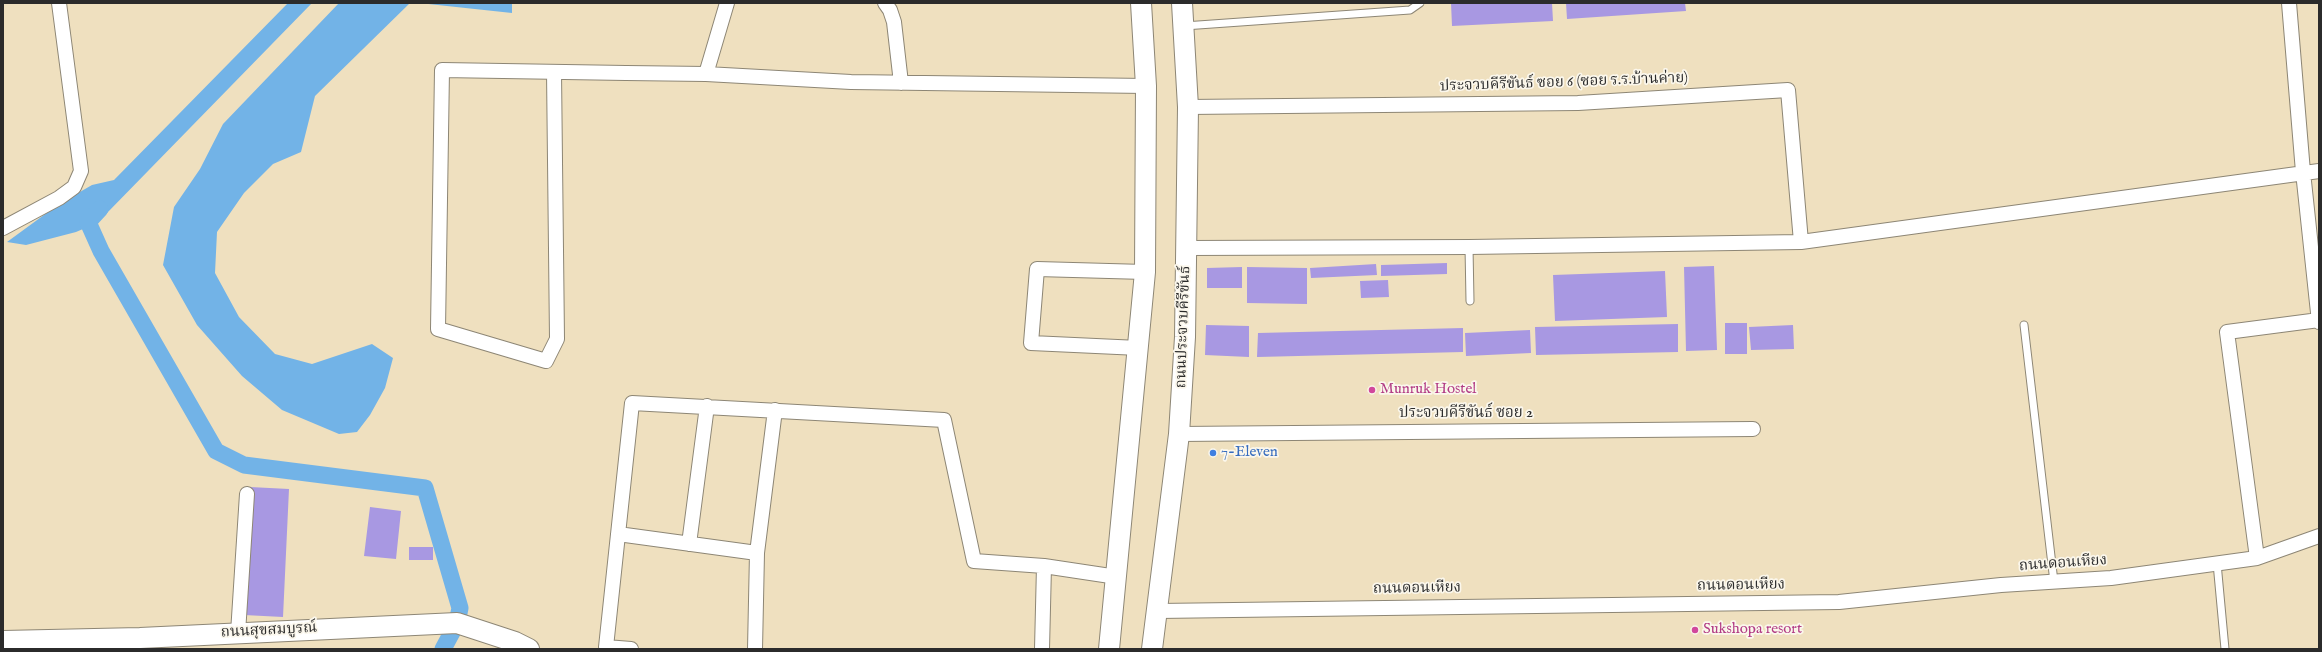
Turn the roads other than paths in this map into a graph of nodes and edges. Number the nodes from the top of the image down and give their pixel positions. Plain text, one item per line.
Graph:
1 (59, 3) edge
2 (727, 3) edge
3 (885, 3) edge
4 (1141, 3) edge
5 (1182, 3) edge
6 (1420, 3) edge
7 (2289, 3) edge
8 (1184, 26) junction
9 (554, 72) junction
10 (706, 74) junction
11 (901, 83) junction
12 (1146, 86) junction
13 (1188, 107) junction
14 (2319, 171) edge
15 (2303, 172) junction
16 (3, 228) edge
17 (1801, 242) junction
18 (1469, 247) junction
19 (1187, 248) junction
20 (1145, 272) junction
21 (1470, 301) dead end
22 (2319, 321) edge
23 (2024, 325) dead end
24 (1139, 348) junction
25 (707, 406) junction
26 (776, 410) junction
27 (1754, 429) dead end
28 (1179, 434) junction
29 (246, 494) dead end
30 (618, 534) junction
31 (2319, 536) edge
32 (689, 544) junction
33 (757, 553) junction
34 (2257, 558) junction
35 (2217, 563) junction
36 (1044, 566) junction
37 (1117, 577) junction
38 (2054, 582) junction
39 (1158, 611) junction
40 (238, 633) junction
41 (3, 641) edge
42 (140, 643) edge
43 (530, 649) edge
44 (631, 649) edge
45 (755, 649) edge
46 (1042, 649) edge
47 (1109, 649) edge
48 (1152, 649) edge
49 (2225, 649) edge

1 - 16 street
2 - 10 street
3 - 11 street
4 - 12 main road
5 - 8 main road, ถนนประจวบคีรีขันธ์
6 - 8 lane
7 - 15 street
8 - 13 main road, ถนนประจวบคีรีขันธ์
9 - 9 street
9 - 10 street
10 - 11 street
11 - 12 street
12 - 20 main road
13 - 17 street, ประจวบคีรีขันธ์ ซอย 6 (ซอย ร.ร.บ้านค่าย)
13 - 19 main road, ถนนประจวบคีรีขันธ์
14 - 15 street
15 - 17 street
15 - 22 street
17 - 18 street
18 - 19 street
18 - 21 lane
19 - 28 main road, ถนนประจวบคีรีขันธ์
20 - 24 main road
20 - 24 street
22 - 34 street
23 - 38 lane
24 - 37 main road
25 - 26 street
25 - 30 street
25 - 32 street
26 - 33 street
26 - 36 street
27 - 28 street, ประจวบคีรีขันธ์ ซอย 2
28 - 39 main road, ถนนประจวบคีรีขันธ์
29 - 40 street
30 - 32 street
30 - 44 street
31 - 34 street, ถนนดอนเหียง
32 - 33 street
33 - 45 street
34 - 35 street, ถนนดอนเหียง
35 - 38 street, ถนนดอนเหียง
35 - 49 lane
36 - 37 street
36 - 46 street
37 - 47 main road
38 - 39 street, ถนนดอนเหียง
39 - 48 main road, ถนนประจวบคีรีขันธ์
40 - 42 main road, ถนนสุขสมบูรณ์
40 - 43 main road, ถนนสุขสมบูรณ์
41 - 42 main road, ถนนสุขสมบูรณ์

